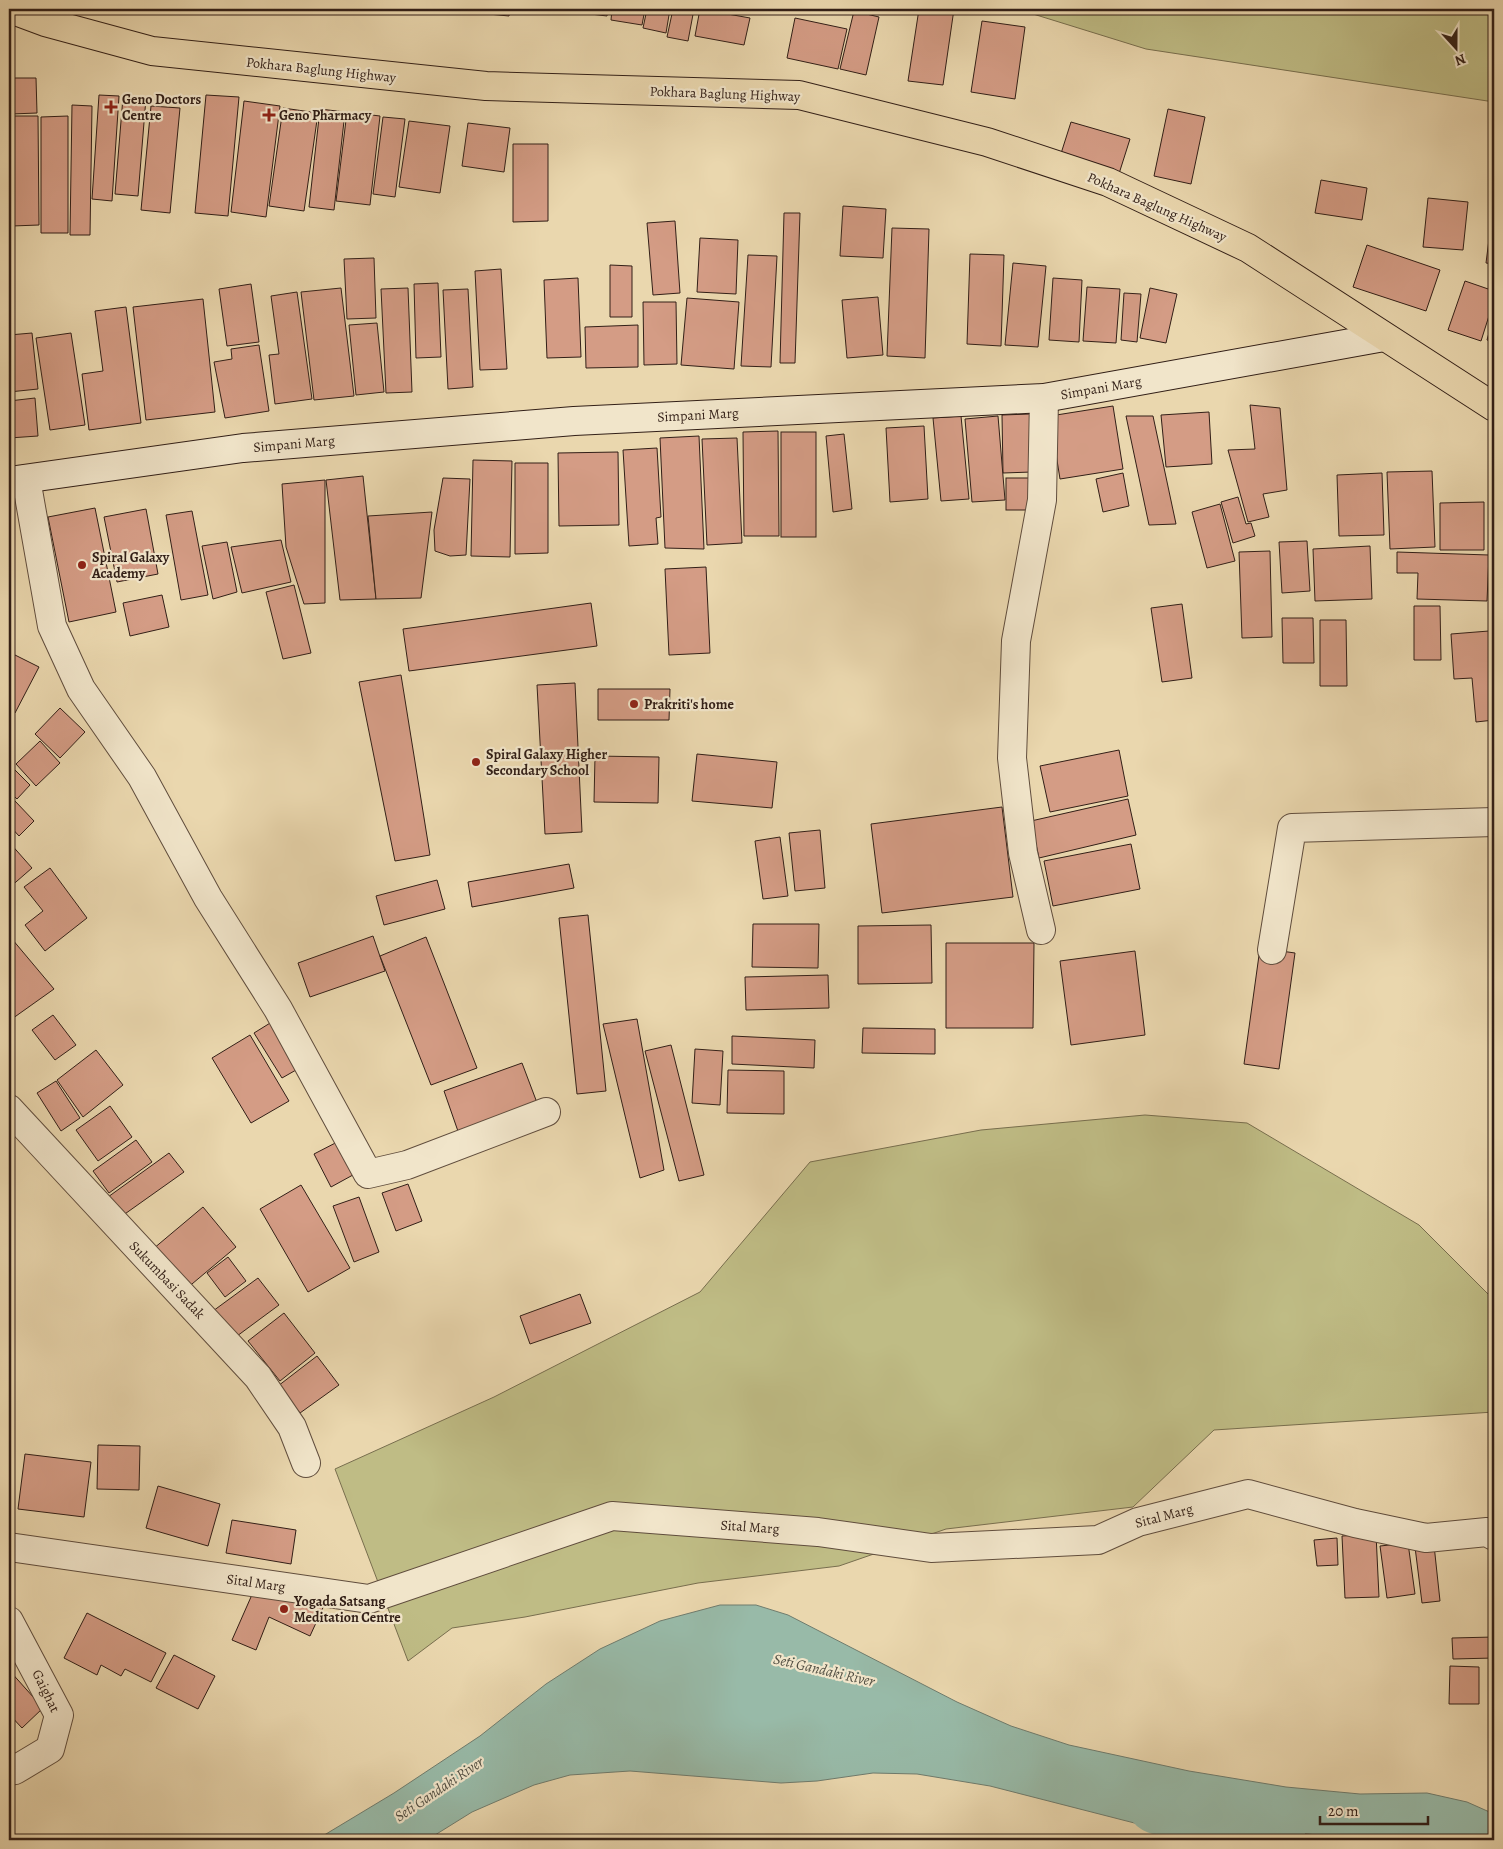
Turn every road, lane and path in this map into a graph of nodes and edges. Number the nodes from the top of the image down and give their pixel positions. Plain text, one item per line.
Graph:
1 (10, 9) edge
2 (1384, 337) junction
3 (1044, 398) junction
4 (1494, 407) edge
5 (17, 480) edge
6 (1494, 822) edge
7 (1040, 930) dead end
8 (1272, 950) dead end
9 (9, 1109) edge
10 (546, 1112) dead end
11 (306, 1463) dead end
12 (1494, 1536) edge
13 (9, 1548) edge
14 (9, 1621) edge
15 (9, 1766) edge

1 - 2 highway, Pokhara Baglung Highway
2 - 3 street, Simpani Marg
2 - 4 highway, Pokhara Baglung Highway
3 - 5 street, Simpani Marg
3 - 7 street
5 - 10 street
6 - 8 street
9 - 11 street, Sukumbasi Sadak
12 - 13 street, Sital Marg
14 - 15 street, Gaighat

